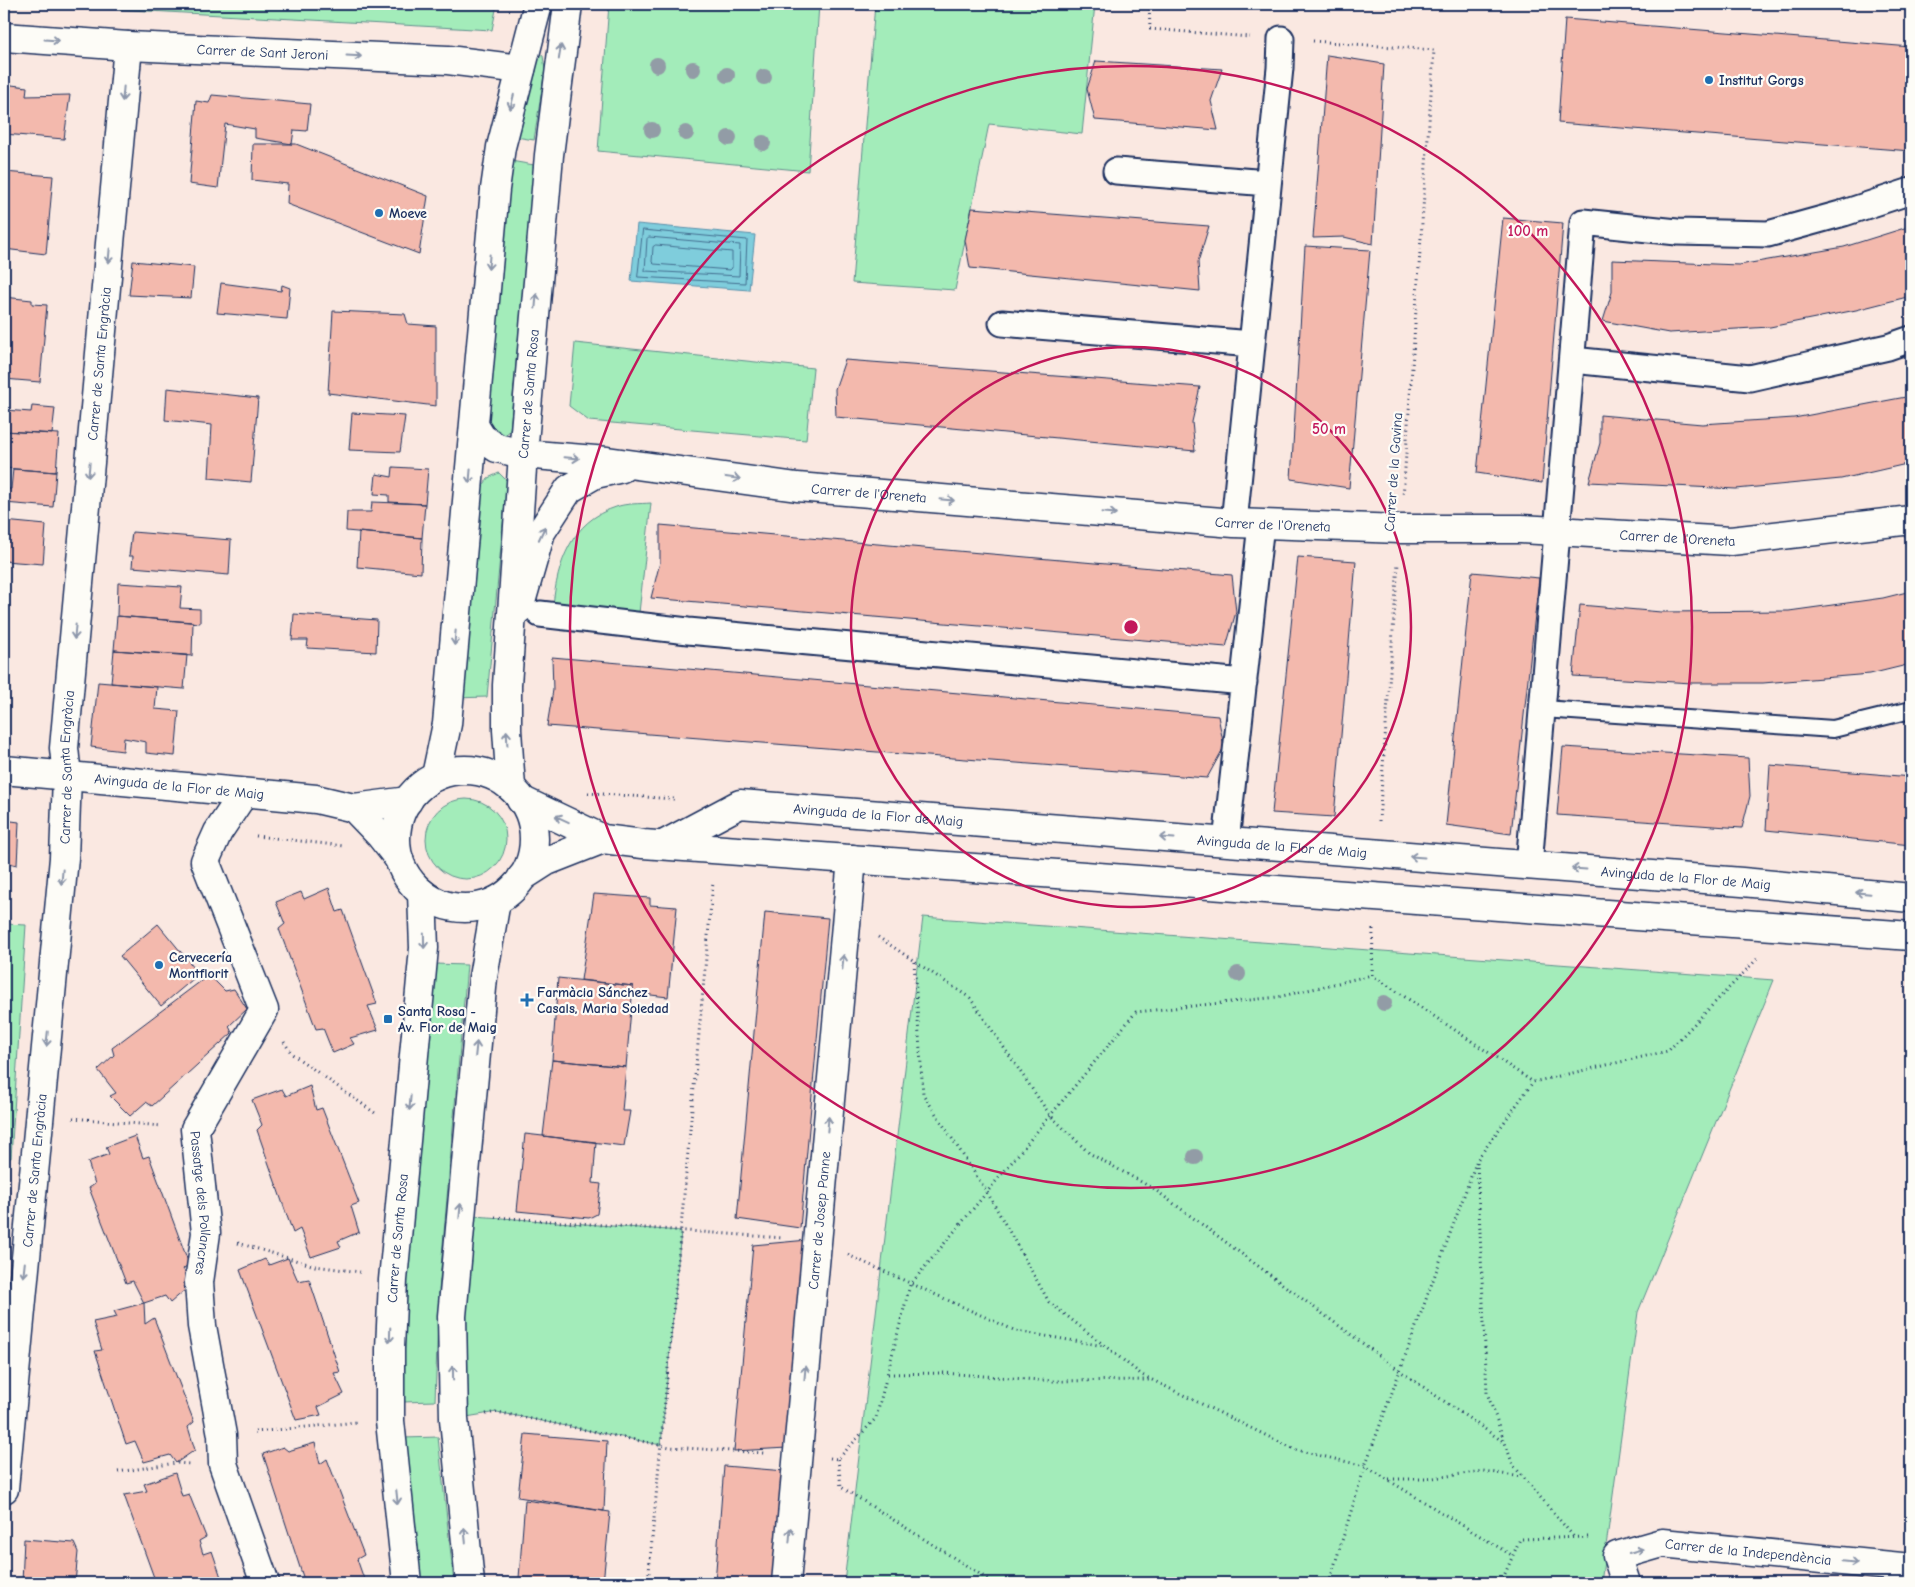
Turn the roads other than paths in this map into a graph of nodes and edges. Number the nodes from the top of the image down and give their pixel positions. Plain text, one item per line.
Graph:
1 (538, 4) edge
2 (568, 4) edge
3 (4, 36) edge
4 (1281, 39) dead end
5 (128, 46) junction
6 (521, 69) junction
7 (1116, 170) dead end
8 (1268, 183) junction
9 (1911, 191) edge
10 (1002, 323) dead end
11 (1911, 339) edge
12 (1252, 344) junction
13 (1572, 360) junction
14 (475, 426) junction
15 (523, 454) junction
16 (636, 464) junction
17 (1911, 520) edge
18 (1234, 523) junction
19 (1261, 524) junction
20 (1558, 531) junction
21 (540, 614) dead end
22 (509, 647) junction
23 (1244, 682) junction
24 (1543, 709) junction
25 (1911, 710) edge
26 (4, 770) edge
27 (67, 776) junction
28 (436, 776) junction
29 (244, 793) junction
30 (516, 793) junction
31 (408, 801) junction
32 (354, 808) junction
33 (603, 839) junction
34 (1226, 842) junction
35 (663, 846) junction
36 (399, 859) junction
37 (852, 859) junction
38 (1529, 866) junction
39 (522, 877) junction
40 (422, 893) junction
41 (1911, 898) edge
42 (496, 901) junction
43 (1911, 936) edge
44 (4, 1489) edge
45 (1911, 1568) edge
46 (265, 1583) edge
47 (407, 1583) edge
48 (470, 1583) edge
49 (786, 1583) edge
50 (1626, 1583) edge

1 - 6 street
15 -> 2 street, Carrer de Santa Rosa
3 -> 5 street, Carrer de Sant Jeroni
4 - 8 street
5 -> 6 street, Carrer de Sant Jeroni
5 -> 27 street, Carrer de Santa Engràcia
6 -> 14 street
7 - 8 street
8 - 12 street
9 - 13 street
10 - 12 street
11 - 13 street
12 - 18 street
13 - 20 street
14 - 15 street, Carrer de l'Oreneta
14 -> 28 street
15 -> 16 street, Carrer de l'Oreneta
15 - 22 street, Carrer de Santa Rosa
16 -> 18 street, Carrer de l'Oreneta
22 -> 16 street, Carrer de l'Oreneta
17 - 20 street, Carrer de l'Oreneta
18 - 19 street, Carrer de l'Oreneta
19 - 20 street, Carrer de l'Oreneta
19 - 23 street
20 - 24 street
21 - 23 street
30 -> 22 street, Carrer de Santa Rosa
23 - 34 street
24 - 25 lane
24 - 38 street
26 - 27 street, Avinguda de la Flor de Maig
27 - 29 street, Avinguda de la Flor de Maig
27 -> 44 street, Carrer de Santa Engràcia
28 - 30 street
28 - 31 street
29 - 32 street, Avinguda de la Flor de Maig
29 - 46 street, Passatge dels Pollancres
33 -> 30 street
30 - 39 street
31 - 32 street, Avinguda de la Flor de Maig
31 - 36 street
32 - 36 street
33 - 35 street
33 - 39 street
34 -> 35 street, Avinguda de la Flor de Maig
38 -> 34 street, Avinguda de la Flor de Maig
35 - 37 street
36 - 40 street
37 - 43 street
49 -> 37 street, Carrer de Josep Panne
41 -> 38 street, Avinguda de la Flor de Maig
39 - 42 street
40 - 42 street
40 -> 47 street, Carrer de Santa Rosa
48 -> 42 street
50 -> 45 street, Carrer de la Independència

